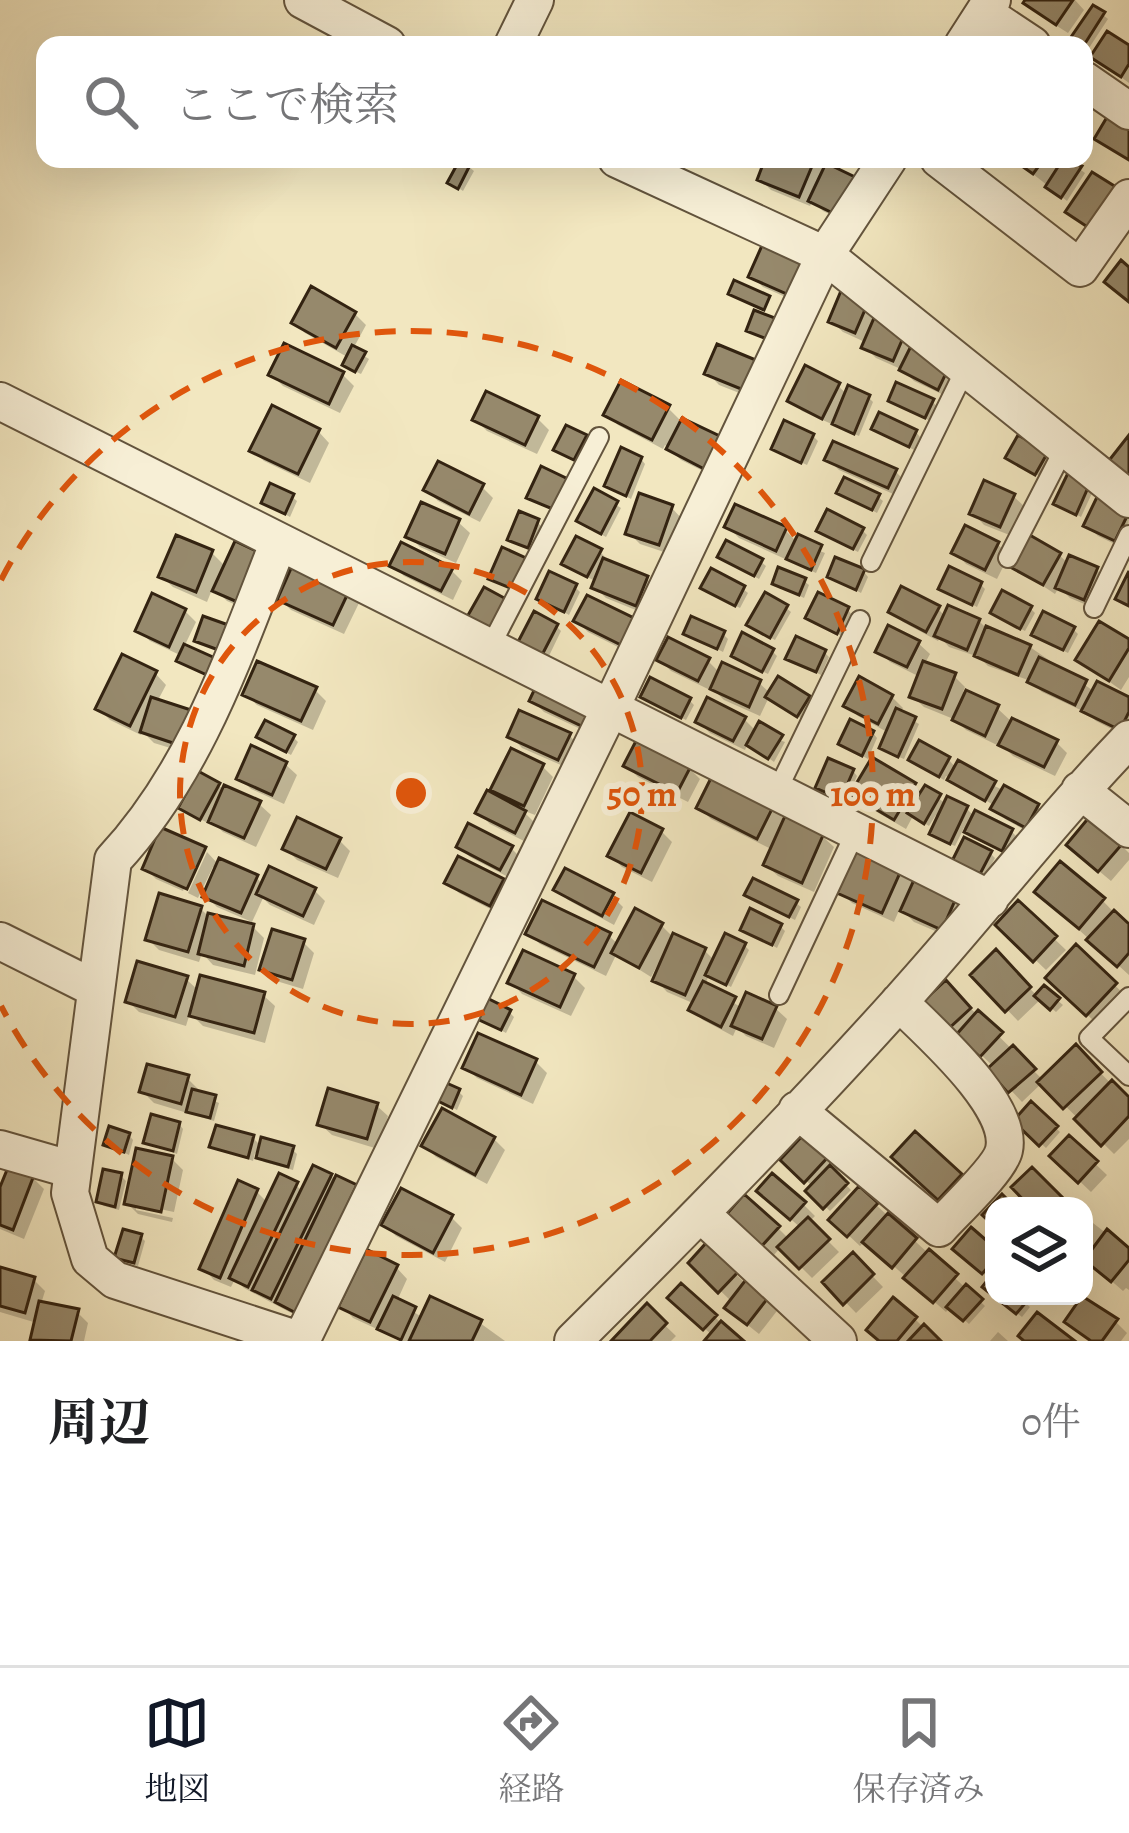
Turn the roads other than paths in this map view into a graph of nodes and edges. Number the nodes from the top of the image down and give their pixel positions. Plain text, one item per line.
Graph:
1 (304, 0) edge
2 (535, 0) edge
3 (988, 6) edge
4 (371, 36) edge
5 (518, 36) edge
6 (969, 36) edge
7 (1021, 36) edge
8 (1093, 86) edge
9 (1129, 111) edge
10 (636, 168) edge
11 (882, 168) edge
12 (951, 168) edge
13 (1129, 198) edge
14 (825, 255) junction
15 (966, 368) junction
16 (0, 401) edge
17 (599, 437) dead end
18 (1065, 447) junction
19 (1129, 499) edge
20 (1129, 535) edge
21 (278, 544) junction
22 (1008, 558) dead end
23 (871, 562) dead end
24 (1094, 608) dead end
25 (860, 620) dead end
26 (490, 647) junction
27 (611, 707) junction
28 (1129, 739) edge
29 (1080, 790) junction
30 (777, 791) junction
31 (1129, 829) edge
32 (856, 831) junction
33 (989, 899) junction
34 (0, 941) edge
35 (96, 989) junction
36 (779, 995) dead end
37 (1129, 998) edge
38 (899, 1002) junction
39 (1129, 1076) edge
40 (797, 1110) junction
41 (0, 1149) edge
42 (73, 1170) junction
43 (701, 1214) junction
44 (285, 1338) edge
45 (573, 1341) edge
46 (838, 1341) edge

1 - 4 street
2 - 5 street
3 - 6 street
3 - 7 street
8 - 9 street
10 - 14 street
11 - 14 street
12 - 13 street
14 - 15 street
14 - 27 street
15 - 18 street
15 - 23 lane
16 - 21 street
17 - 26 lane
18 - 19 street
18 - 22 lane
20 - 24 lane
21 - 26 street
21 - 35 street
25 - 30 lane
26 - 27 street
27 - 30 street
27 - 44 street
28 - 29 street
29 - 31 street
29 - 33 street
30 - 32 street
32 - 33 street
32 - 36 lane
33 - 38 street
34 - 35 street
35 - 42 street
37 - 39 lane
38 - 40 street
38 - 40 street
40 - 43 street
41 - 42 street
42 - 44 street
43 - 45 street
43 - 46 street

